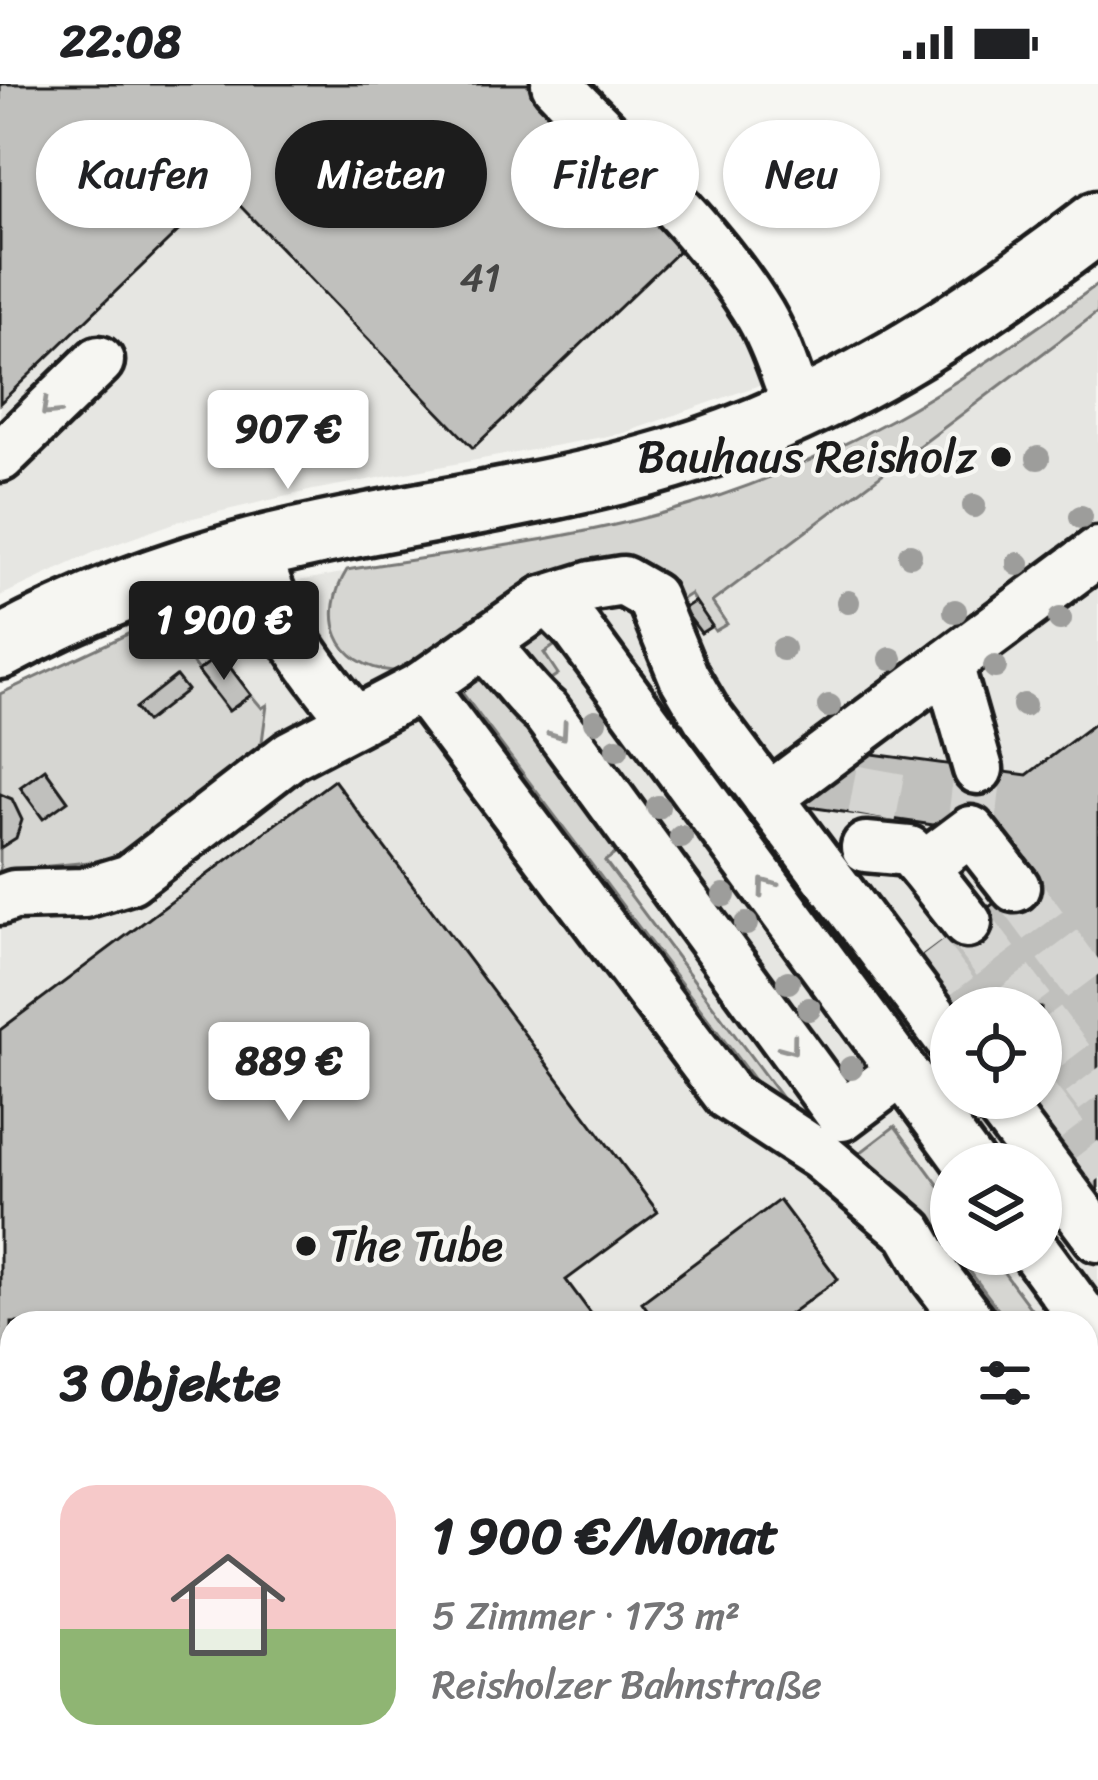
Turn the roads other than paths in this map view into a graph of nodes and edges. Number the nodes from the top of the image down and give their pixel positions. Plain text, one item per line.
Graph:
1 (556, 84) edge
2 (1098, 222) edge
3 (99, 361) dead end
4 (800, 410) junction
5 (0, 457) edge
6 (255, 549) junction
7 (1098, 552) edge
8 (544, 602) junction
9 (483, 645) junction
10 (0, 648) edge
11 (948, 664) junction
12 (421, 688) junction
13 (894, 705) junction
14 (354, 720) junction
15 (883, 756) tunnel mouth
16 (978, 770) tunnel mouth
17 (769, 798) junction
18 (923, 867) junction
19 (1015, 887) tunnel mouth
20 (0, 900) edge
21 (967, 923) tunnel mouth
22 (925, 954) tunnel mouth
23 (930, 1013) edge
24 (902, 1071) junction
25 (1010, 1119) edge
26 (955, 1143) edge
27 (1098, 1237) edge
28 (1052, 1275) edge
29 (963, 1311) edge
30 (1079, 1311) edge

1 - 4 lane
2 - 4 main road
3 -> 5 lane
4 - 6 main road
6 - 10 main road
6 - 14 lane
7 - 11 lane
8 - 9 lane
8 - 17 lane
24 -> 8 lane
9 - 12 lane
9 -> 24 lane
11 - 13 lane
11 - 16 lane
12 - 14 lane
12 - 29 lane
13 - 15 lane
13 - 17 lane
14 - 20 lane
17 - 23 lane
18 - 19 lane
18 - 21 lane
18 - 22 lane
24 - 26 lane
25 - 27 lane
28 - 30 lane

